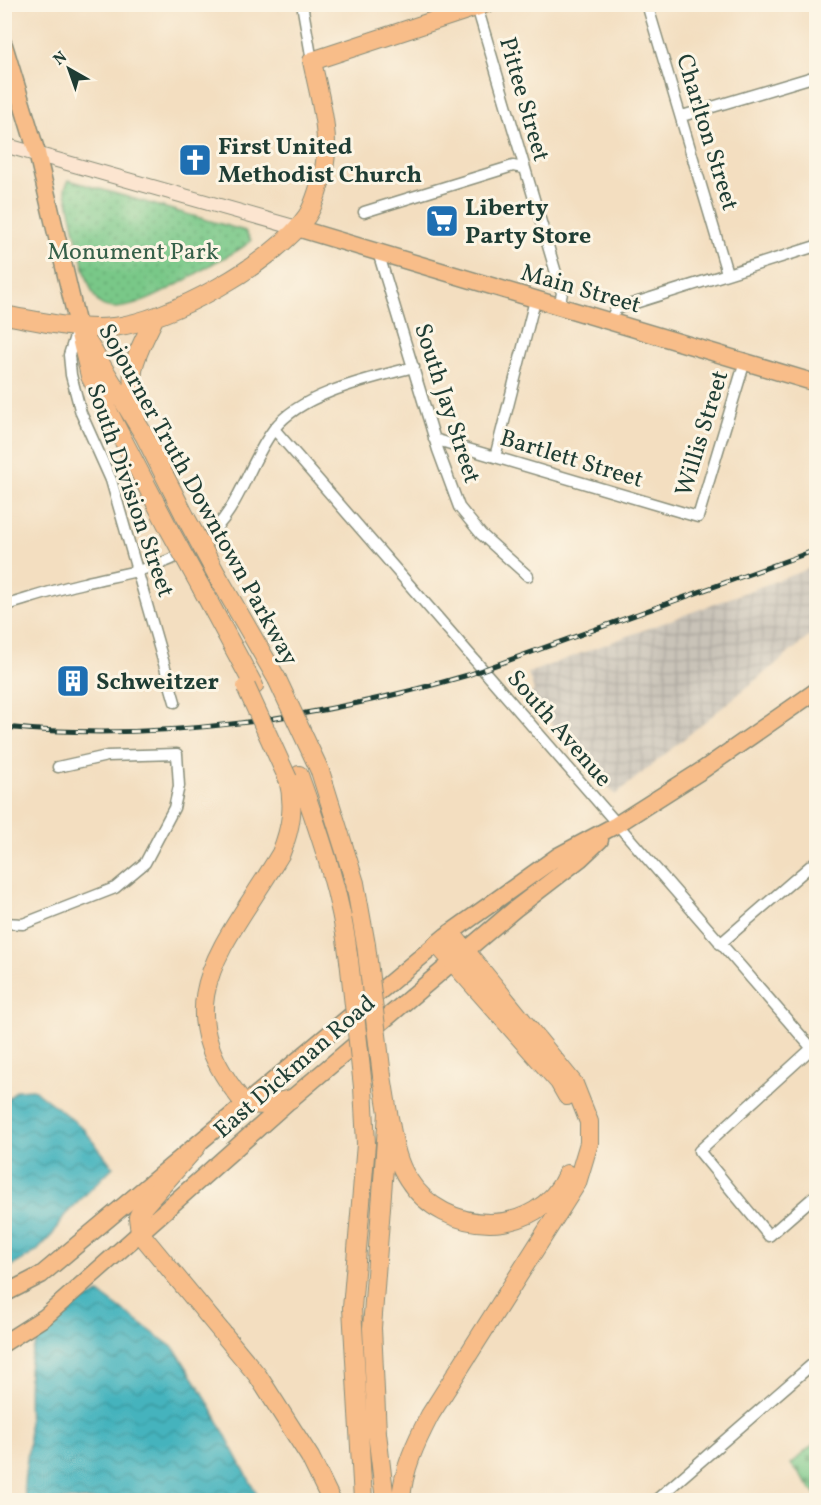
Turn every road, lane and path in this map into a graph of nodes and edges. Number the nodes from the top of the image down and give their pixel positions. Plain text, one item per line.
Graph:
1 (302, 4) edge
2 (647, 4) edge
3 (481, 6) edge
4 (4, 45) edge
5 (312, 61) junction
6 (816, 76) edge
7 (682, 116) junction
8 (4, 145) edge
9 (37, 153) junction
10 (523, 168) junction
11 (364, 212) dead end
12 (297, 228) junction
13 (816, 246) edge
14 (378, 252) junction
15 (727, 273) junction
16 (535, 300) junction
17 (559, 307) junction
18 (4, 315) edge
19 (154, 319) junction
20 (610, 321) junction
21 (78, 326) junction
22 (744, 361) junction
23 (414, 367) junction
24 (816, 383) edge
25 (274, 429) junction
26 (144, 435) junction
27 (435, 439) junction
28 (495, 458) junction
29 (698, 517) joint
30 (140, 573) junction
31 (528, 576) dead end
32 (4, 606) edge
33 (816, 691) edge
34 (175, 702) dead end
35 (58, 767) dead end
36 (294, 777) junction
37 (616, 825) junction
38 (816, 861) edge
39 (4, 923) edge
40 (444, 938) junction
41 (720, 944) junction
42 (458, 956) junction
43 (814, 1051) edge
44 (291, 1099) junction
45 (244, 1104) junction
46 (388, 1113) junction
47 (197, 1146) junction
48 (816, 1195) edge
49 (140, 1233) junction
50 (4, 1294) edge
51 (4, 1343) edge
52 (816, 1361) edge
53 (331, 1500) edge
54 (363, 1500) edge
55 (385, 1500) edge
56 (401, 1500) edge
57 (656, 1500) edge

1 - 5 street
2 - 7 street, Charlton Street
3 - 5 highway
3 - 10 street, Pittee Street
4 - 9 main road
5 - 12 highway
6 - 7 street
7 - 15 street, Charlton Street
8 - 9 street
9 - 12 street
9 - 21 main road
10 - 11 street
10 - 17 street, Pittee Street
12 - 14 main road, Main Street
12 - 19 highway
13 - 15 street
14 - 16 main road, Main Street
14 - 23 street, South Jay Street
15 - 20 street
16 - 17 main road, Main Street
16 - 28 street
17 - 20 main road, Main Street
18 - 21 highway
19 - 21 highway
19 - 26 highway
20 - 22 main road, Main Street
21 - 26 highway, Sojourner Truth Downtown Parkway
21 - 30 street, South Division Street
21 - 36 highway, Sojourner Truth Downtown Parkway, bridge
22 - 24 main road, Main Street
22 - 29 street, Willis Street
23 - 25 street
23 - 27 street, South Jay Street
25 - 30 street
25 - 37 street, South Avenue
26 - 46 highway, Sojourner Truth Downtown Parkway, bridge
27 - 28 street, Bartlett Street
27 - 31 street, South Jay Street
28 - 29 street, Bartlett Street
30 - 32 street
30 - 34 street, South Division Street
33 - 37 main road, East Dickman Road
35 - 39 street
36 - 45 highway
36 - 54 highway, Sojourner Truth Downtown Parkway, bridge
37 - 40 main road, East Dickman Road
37 - 41 street, South Avenue
37 - 42 main road, East Dickman Road
38 - 41 street
40 - 42 highway
40 - 45 main road, East Dickman Road
41 - 43 street, South Avenue
42 - 44 main road, East Dickman Road
42 - 46 highway
42 - 56 highway
43 - 48 street
44 - 45 highway
44 - 49 main road, East Dickman Road
45 - 47 main road, East Dickman Road
46 - 55 highway, Sojourner Truth Downtown Parkway
47 - 49 highway
47 - 50 main road, East Dickman Road
49 - 51 main road, East Dickman Road
49 - 53 highway
52 - 57 street

